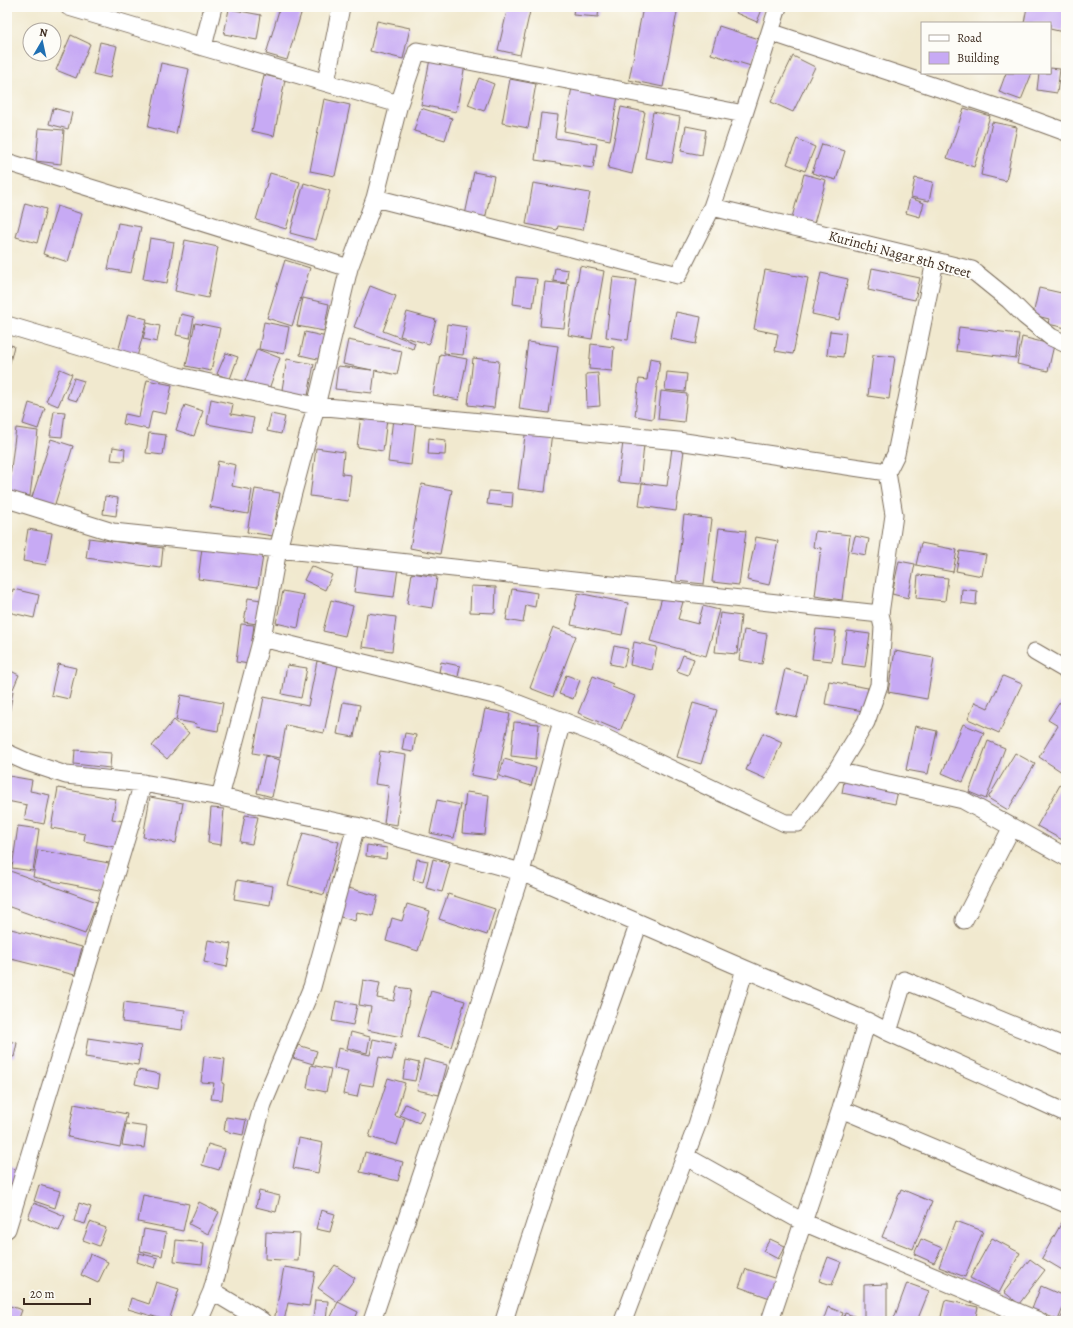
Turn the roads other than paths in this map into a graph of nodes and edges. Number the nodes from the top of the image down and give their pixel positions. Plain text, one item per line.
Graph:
1 (69, 7) edge
2 (213, 7) edge
3 (341, 7) edge
4 (778, 7) edge
5 (770, 32) junction
6 (203, 48) junction
7 (326, 82) junction
8 (399, 104) junction
9 (744, 114) junction
10 (1066, 132) edge
11 (7, 162) edge
12 (375, 198) junction
13 (712, 207) junction
14 (934, 261) junction
15 (349, 268) junction
16 (7, 325) edge
17 (1066, 344) edge
18 (316, 406) junction
19 (887, 472) junction
20 (7, 500) edge
21 (278, 549) junction
22 (880, 614) junction
23 (262, 638) junction
24 (1035, 652) dead end
25 (1066, 670) edge
26 (562, 721) junction
27 (7, 752) edge
28 (836, 771) junction
29 (143, 783) junction
30 (220, 797) junction
31 (356, 826) junction
32 (1012, 827) junction
33 (1066, 857) edge
34 (521, 872) junction
35 (964, 920) dead end
36 (640, 923) junction
37 (745, 970) junction
38 (867, 1020) junction
39 (888, 1032) junction
40 (1066, 1047) edge
41 (841, 1109) junction
42 (1066, 1113) edge
43 (685, 1156) junction
44 (1066, 1204) edge
45 (803, 1222) junction
46 (7, 1230) edge
47 (212, 1291) junction
48 (199, 1321) edge
49 (262, 1321) edge
50 (372, 1321) edge
51 (504, 1321) edge
52 (623, 1321) edge
53 (770, 1321) edge
54 (1039, 1321) edge

1 - 6 street
2 - 6 street
3 - 7 street
4 - 5 street
5 - 9 street
5 - 10 street
6 - 7 street
7 - 8 street
8 - 9 street
8 - 12 street
9 - 13 street
11 - 15 street
12 - 13 street
12 - 15 street
13 - 14 street, Kurinchi Nagar 8th Street
14 - 17 street, Kurinchi Nagar 8th Street
14 - 19 street
15 - 18 street
16 - 18 street
18 - 19 street
18 - 21 street
19 - 22 street
20 - 21 street
21 - 22 street
21 - 23 street
22 - 28 street
23 - 26 street
23 - 30 street
24 - 25 street
26 - 28 street
26 - 34 street
27 - 29 street
28 - 32 street
29 - 30 street
29 - 46 street
30 - 31 street
31 - 34 street
31 - 47 street
32 - 33 street
32 - 35 street
34 - 36 street
34 - 50 street
36 - 37 street
36 - 51 street
37 - 38 street
37 - 43 street
38 - 39 street
38 - 41 street
39 - 40 street
39 - 42 street
41 - 44 street
41 - 45 street
43 - 45 street
43 - 52 street
45 - 53 street
45 - 54 street
47 - 48 street
47 - 49 street

